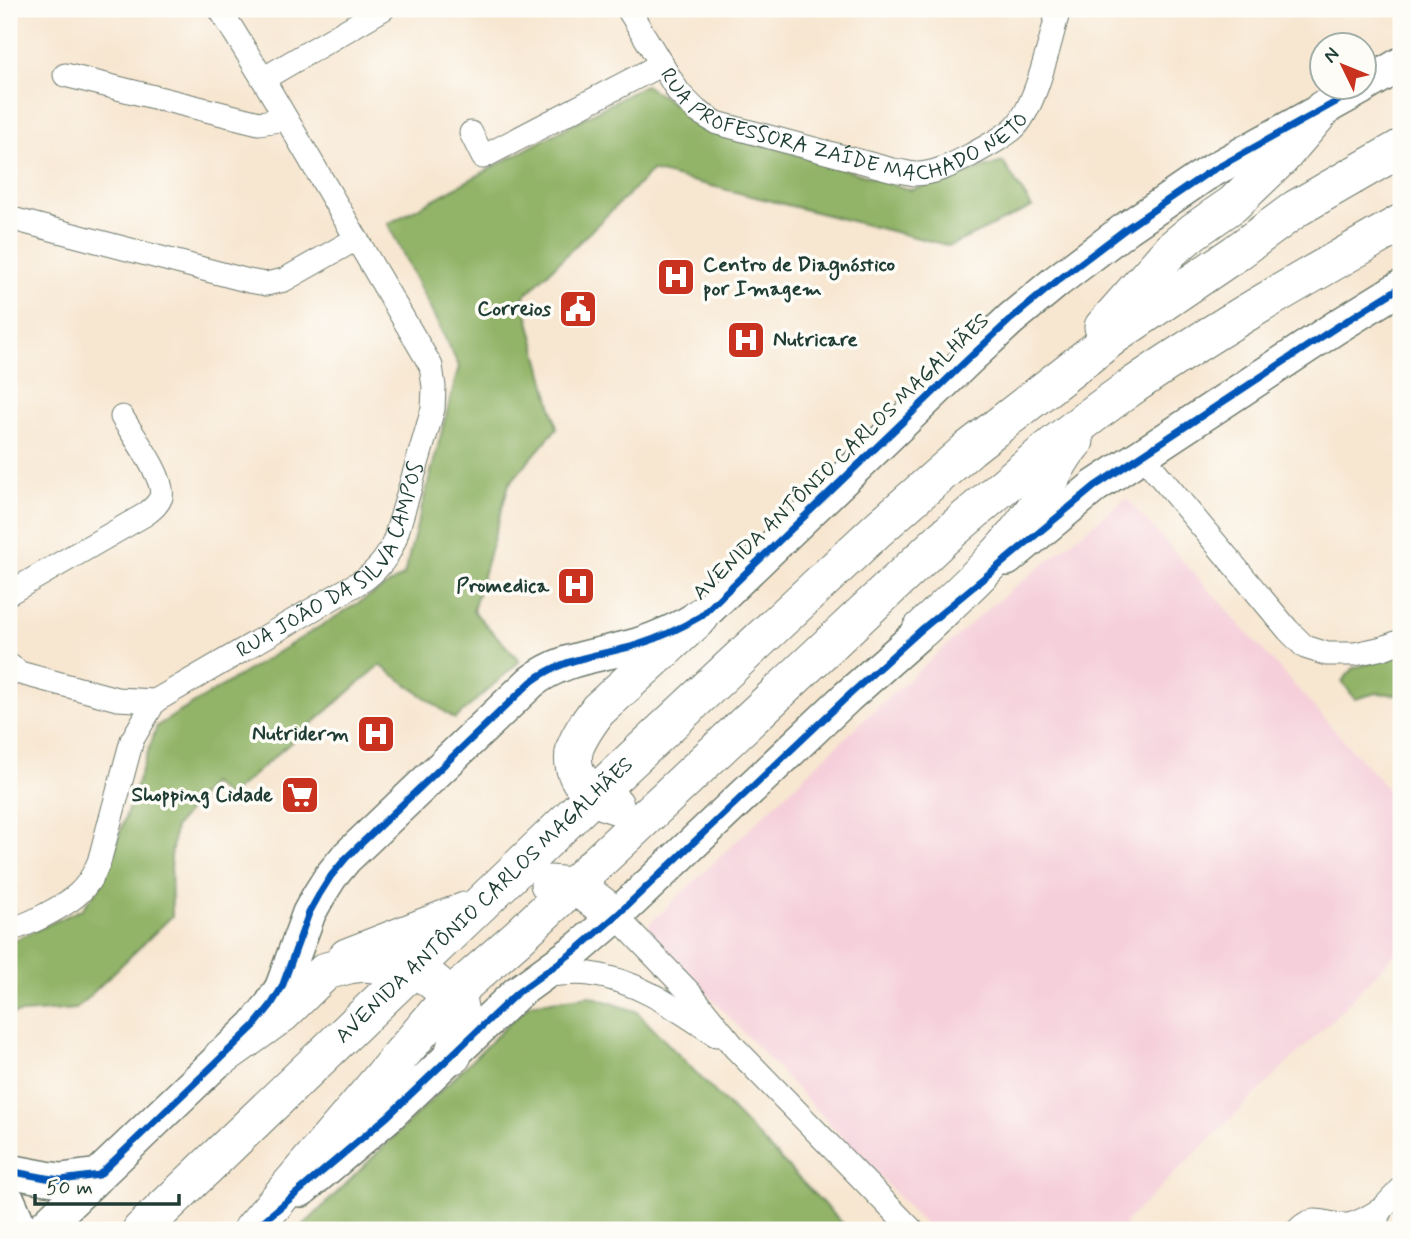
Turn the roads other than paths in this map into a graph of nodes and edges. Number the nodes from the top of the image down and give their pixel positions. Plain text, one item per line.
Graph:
1 (220, 9) edge
2 (383, 9) edge
3 (628, 9) edge
4 (1059, 9) edge
5 (662, 64) junction
6 (1401, 64) edge
7 (65, 75) dead end
8 (1378, 78) edge
9 (263, 79) junction
10 (1336, 102) edge
11 (1323, 109) junction
12 (286, 119) junction
13 (471, 133) dead end
14 (1401, 148) edge
15 (9, 218) edge
16 (1401, 223) edge
17 (356, 239) junction
18 (1401, 287) edge
19 (1053, 382) junction
20 (1123, 393) junction
21 (122, 417) dead end
22 (1142, 455) junction
23 (9, 593) edge
24 (701, 616) junction
25 (921, 630) junction
26 (1401, 640) edge
27 (9, 665) edge
28 (117, 699) junction
29 (155, 701) junction
30 (132, 740) junction
31 (594, 795) junction
32 (654, 810) junction
33 (572, 886) junction
34 (481, 904) junction
35 (616, 916) junction
36 (9, 929) edge
37 (326, 971) junction
38 (412, 971) junction
39 (538, 976) junction
40 (452, 996) junction
41 (735, 1048) junction
42 (453, 1055) junction
43 (222, 1057) junction
44 (9, 1171) edge
45 (99, 1175) junction
46 (1401, 1189) edge
47 (9, 1202) edge
48 (1383, 1208) junction
49 (15, 1230) edge
50 (41, 1230) edge
51 (141, 1230) edge
52 (253, 1230) edge
53 (912, 1230) edge
54 (1298, 1230) edge
55 (1367, 1230) edge

1 - 9 street, RUA JOÃO DA SILVA CAMPOS
2 - 9 street
3 - 5 street, RUA PROFESSORA ZAÍDE MACHADO NETO
4 - 5 street, RUA PROFESSORA ZAÍDE MACHADO NETO
5 - 13 street
6 - 8 street, AVENIDA ANTÔNIO CARLOS MAGALHÃES
7 - 12 street
9 - 12 street, RUA JOÃO DA SILVA CAMPOS
10 - 11 street, AVENIDA ANTÔNIO CARLOS MAGALHÃES
11 - 19 main road
11 - 24 street, AVENIDA ANTÔNIO CARLOS MAGALHÃES
12 - 17 street, RUA JOÃO DA SILVA CAMPOS
14 - 19 main road, AVENIDA ANTÔNIO CARLOS MAGALHÃES
15 - 17 street
16 - 20 main road
17 - 29 street, RUA JOÃO DA SILVA CAMPOS
18 - 22 street
19 - 31 main road, AVENIDA ANTÔNIO CARLOS MAGALHÃES
20 - 25 main road
20 - 32 main road
21 - 23 street
22 - 25 street
22 - 26 street
24 - 31 main road
24 - 43 street, AVENIDA ANTÔNIO CARLOS MAGALHÃES
25 - 35 street
27 - 28 street
28 - 29 street
28 - 30 street
29 - 30 street
30 - 36 street
31 - 32 main road
31 - 34 main road, AVENIDA ANTÔNIO CARLOS MAGALHÃES
32 - 33 main road
33 - 34 main road
33 - 35 main road
33 - 40 main road
34 - 37 main road
34 - 38 main road, AVENIDA ANTÔNIO CARLOS MAGALHÃES
35 - 39 street
35 - 41 street
37 - 38 main road
37 - 43 main road
38 - 40 main road
38 - 51 main road, AVENIDA ANTÔNIO CARLOS MAGALHÃES
39 - 41 street
39 - 42 street
40 - 42 main road
40 - 52 main road
41 - 53 street
42 - 52 street
43 - 45 street, AVENIDA ANTÔNIO CARLOS MAGALHÃES
44 - 45 street
45 - 50 street, AVENIDA ANTÔNIO CARLOS MAGALHÃES
46 - 48 street
47 - 49 street
48 - 54 street
48 - 55 street

